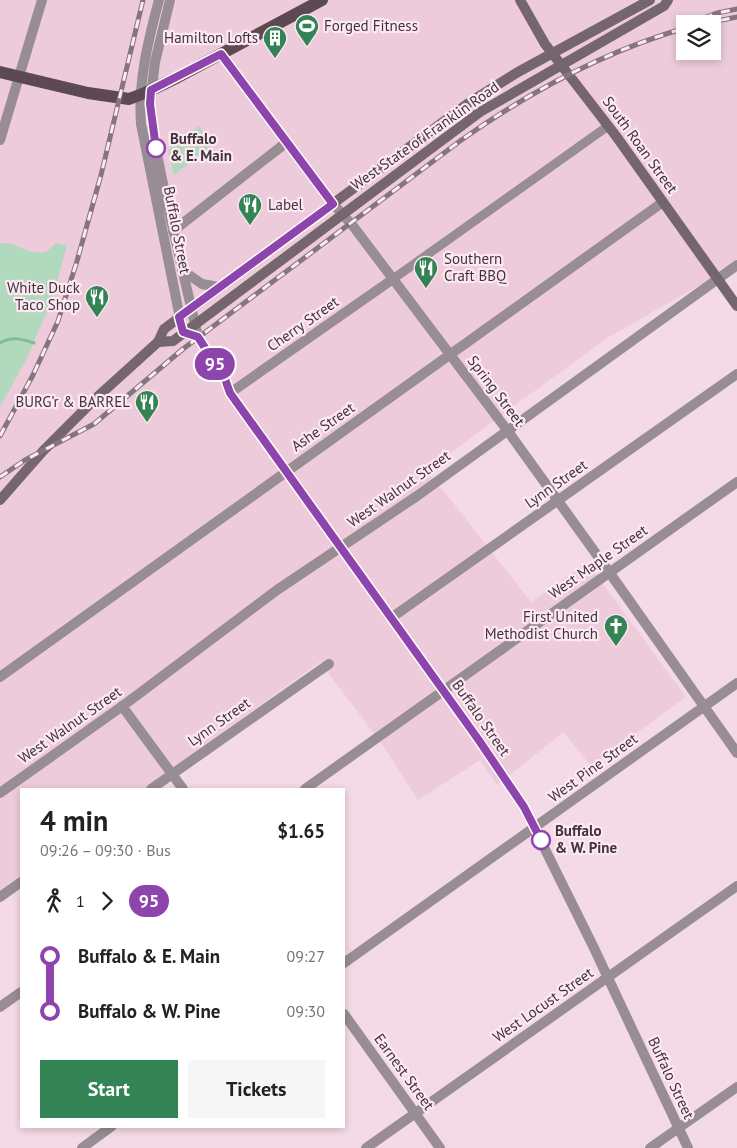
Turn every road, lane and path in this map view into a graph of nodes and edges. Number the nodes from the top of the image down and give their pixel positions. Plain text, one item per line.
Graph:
1 (42, 0) edge
2 (159, 0) edge
3 (170, 0) edge
4 (322, 0) edge
5 (520, 0) edge
6 (650, 0) edge
7 (668, 0) edge
8 (552, 53) junction
9 (221, 54) junction
10 (561, 64) junction
11 (0, 72) edge
12 (19, 76) junction
13 (145, 93) junction
14 (608, 126) junction
15 (0, 140) edge
16 (286, 142) junction
17 (663, 202) junction
18 (338, 209) junction
19 (173, 231) junction
20 (737, 265) edge
21 (182, 269) junction
22 (393, 279) junction
23 (718, 279) junction
24 (218, 287) junction
25 (737, 306) edge
26 (191, 308) junction
27 (179, 317) junction
28 (196, 323) junction
29 (183, 332) junction
30 (198, 337) junction
31 (158, 342) junction
32 (451, 355) junction
33 (737, 374) edge
34 (230, 393) junction
35 (507, 430) junction
36 (286, 471) junction
37 (737, 482) edge
38 (0, 500) edge
39 (558, 501) junction
40 (341, 548) junction
41 (609, 573) junction
42 (391, 618) junction
43 (329, 664) dead end
44 (0, 677) edge
45 (737, 683) edge
46 (442, 690) junction
47 (122, 706) junction
48 (703, 707) junction
49 (737, 753) edge
50 (172, 774) junction
51 (152, 788) edge
52 (182, 788) edge
53 (305, 788) edge
54 (0, 793) edge
55 (536, 828) junction
56 (20, 883) edge
57 (737, 886) edge
58 (0, 898) edge
59 (345, 962) edge
60 (608, 978) junction
61 (20, 993) edge
62 (0, 1007) edge
63 (345, 1015) edge
64 (737, 1087) edge
65 (415, 1113) junction
66 (109, 1128) edge
67 (678, 1128) junction
68 (82, 1148) edge
69 (366, 1148) edge
70 (440, 1148) edge
71 (650, 1148) edge
72 (688, 1148) edge

1 - 12 street
2 - 13 street, Buffalo Street
3 - 13 street, Buffalo Street
4 - 9 main road
5 - 8 main road, South Roan Street
6 - 8 main road, West State of Franklin Road
7 - 10 main road, West State of Franklin Road
8 - 10 main road, South Roan Street
8 - 18 main road, West State of Franklin Road
9 - 13 main road
9 - 16 street, Spring Street
10 - 14 main road, South Roan Street
10 - 18 main road, West State of Franklin Road
11 - 12 main road
12 - 13 main road
12 - 15 street
13 - 19 street, Buffalo Street
13 - 27 street, Buffalo Street
14 - 17 main road, South Roan Street
14 - 22 street
16 - 18 street, Spring Street
16 - 19 street
17 - 23 main road, South Roan Street
17 - 32 street, Ashe Street
18 - 22 street, Spring Street
18 - 24 main road, West State of Franklin Road
18 - 28 main road, West State of Franklin Road
19 - 21 street, Buffalo Street
20 - 23 street, West Walnut Street
21 - 24 street
21 - 26 street, Buffalo Street
22 - 32 street, Spring Street
22 - 34 street, Cherry Street
23 - 25 main road, South Roan Street
23 - 35 street, West Walnut Street
24 - 26 main road, West State of Franklin Road
26 - 27 main road, West State of Franklin Road
26 - 28 street, Buffalo Street
27 - 29 street, Buffalo Street
27 - 31 main road, West State of Franklin Road
28 - 29 main road, West State of Franklin Road
28 - 30 street, Buffalo Street
29 - 30 street
29 - 31 main road, West State of Franklin Road
30 - 34 street, Buffalo Street
31 - 38 main road, West State of Franklin Road
32 - 35 street, Spring Street
32 - 36 street, Ashe Street
33 - 39 street, Lynn Street
34 - 36 street, Buffalo Street
35 - 39 street, Spring Street
35 - 40 street, West Walnut Street
36 - 40 street, Buffalo Street
36 - 44 street, Ashe Street
37 - 41 street, West Maple Street
39 - 41 street, Spring Street
39 - 42 street, Lynn Street
40 - 42 street, Buffalo Street
40 - 47 street, West Walnut Street
41 - 46 street, West Maple Street
41 - 48 street, Spring Street
42 - 46 street, Buffalo Street
43 - 50 street, Lynn Street
45 - 48 street, West Pine Street
46 - 53 street, West Maple Street
46 - 55 street, Buffalo Street
47 - 50 street
47 - 54 street, West Walnut Street
48 - 49 street, Spring Street
48 - 55 street, West Pine Street
50 - 51 street, Lynn Street
50 - 52 street
55 - 59 street, West Pine Street
55 - 60 street, Buffalo Street
56 - 58 street
57 - 60 street, West Locust Street
60 - 65 street, West Locust Street
60 - 67 street, Buffalo Street
61 - 62 street
63 - 65 street, Earnest Street
64 - 67 street
65 - 69 street, West Locust Street
65 - 70 street, Earnest Street
66 - 68 street
67 - 71 street
67 - 72 street, Buffalo Street

